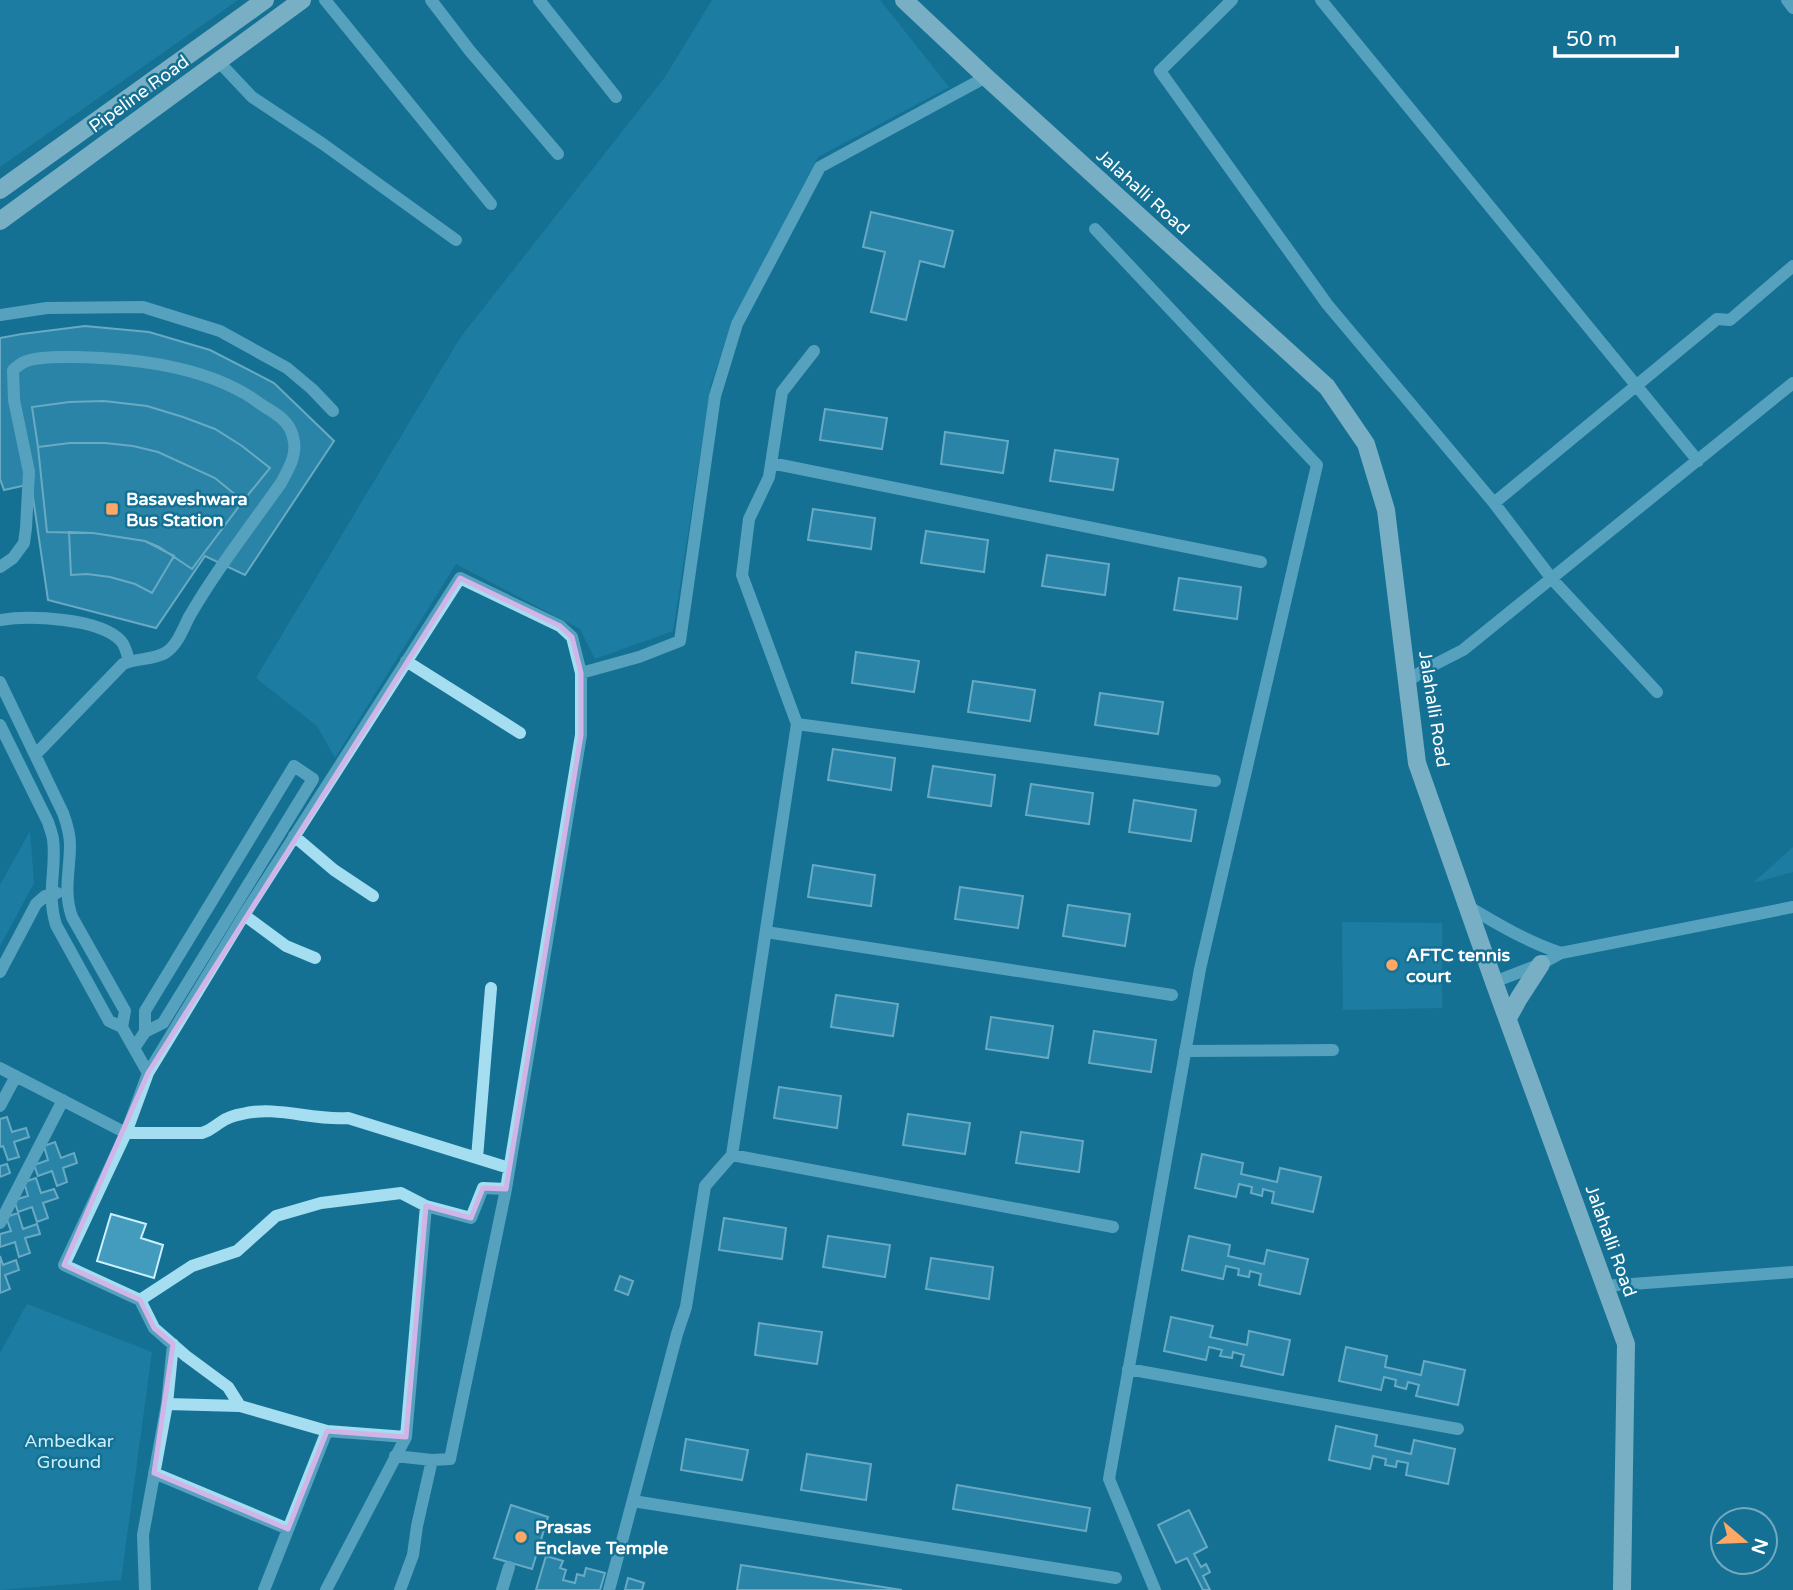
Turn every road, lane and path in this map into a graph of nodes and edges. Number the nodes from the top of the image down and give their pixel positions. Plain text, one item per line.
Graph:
1 (265, 0) edge
2 (302, 0) edge
3 (325, 0) edge
4 (431, 0) edge
5 (539, 0) edge
6 (904, 0) edge
7 (1232, 0) edge
8 (1321, 0) edge
9 (1787, 0) edge
10 (1793, 8) edge
11 (219, 62) junction
12 (986, 77) junction
13 (616, 97) dead end
14 (558, 154) dead end
15 (0, 190) edge
16 (491, 204) dead end
17 (0, 221) edge
18 (1095, 229) dead end
19 (456, 240) dead end
20 (1793, 266) edge
21 (0, 315) edge
22 (814, 351) dead end
23 (1793, 383) edge
24 (1637, 386) junction
25 (333, 411) dead end
26 (1698, 461) junction
27 (771, 463) junction
28 (1494, 503) junction
29 (1261, 562) dead end
30 (0, 567) edge
31 (1552, 579) junction
32 (0, 620) edge
33 (129, 661) junction
34 (406, 661) junction
35 (581, 673) junction
36 (0, 682) edge
37 (1407, 682) junction
38 (1657, 692) dead end
39 (797, 724) junction
40 (0, 725) edge
41 (520, 733) dead end
42 (36, 754) junction
43 (1215, 781) dead end
44 (295, 836) junction
45 (66, 890) junction
46 (50, 895) junction
47 (373, 896) dead end
48 (1469, 907) junction
49 (1793, 907) edge
50 (244, 915) junction
51 (766, 932) junction
52 (1561, 953) junction
53 (315, 958) dead end
54 (1541, 964) junction
55 (0, 972) edge
56 (1494, 982) junction
57 (491, 988) dead end
58 (1172, 995) dead end
59 (1507, 1018) junction
60 (122, 1027) junction
61 (145, 1032) junction
62 (134, 1048) junction
63 (1333, 1050) dead end
64 (1185, 1051) junction
65 (0, 1068) edge
66 (148, 1073) junction
67 (16, 1076) junction
68 (63, 1100) junction
69 (0, 1106) edge
70 (126, 1133) junction
71 (732, 1155) junction
72 (477, 1158) junction
73 (509, 1168) junction
74 (506, 1189) junction
75 (425, 1206) junction
76 (0, 1223) edge
77 (1113, 1227) dead end
78 (1793, 1272) edge
79 (1605, 1286) junction
80 (140, 1300) junction
81 (173, 1344) junction
82 (1128, 1368) junction
83 (167, 1404) junction
84 (240, 1406) junction
85 (1458, 1429) dead end
86 (327, 1431) junction
87 (406, 1437) junction
88 (395, 1456) junction
89 (432, 1460) junction
90 (154, 1473) junction
91 (633, 1501) junction
92 (288, 1529) junction
93 (509, 1567) dead end
94 (1116, 1578) dead end
95 (145, 1590) edge
96 (264, 1590) edge
97 (326, 1590) edge
98 (400, 1590) edge
99 (502, 1590) edge
100 (610, 1590) edge
101 (1155, 1590) edge
102 (1622, 1590) edge

1 - 15 main road, Pipeline Road
2 - 11 main road, Pipeline Road
3 - 16 street
4 - 14 street
5 - 13 street
6 - 12 main road, Jalahalli Road
7 - 28 street
8 - 24 street
9 - 10 street
11 - 17 main road, Pipeline Road
11 - 19 street
12 - 35 street
12 - 37 main road, Jalahalli Road
18 - 64 street
20 - 24 street
21 - 25 street
22 - 27 street
23 - 26 street
24 - 26 street
24 - 28 street
26 - 31 street
27 - 29 street
27 - 39 street
28 - 31 street
30 - 33 street
31 - 37 street
31 - 38 street
32 - 33 street
33 - 42 street
34 - 35 street
34 - 41 street
34 - 44 street
35 - 73 street
36 - 42 street
37 - 48 main road, Jalahalli Road
39 - 43 street
39 - 51 street
40 - 46 street
42 - 45 street
44 - 47 street
44 - 50 street
45 - 46 street
45 - 60 street
46 - 55 street
46 - 60 street
48 - 52 street
48 - 56 main road, Jalahalli Road
49 - 52 street
50 - 53 street
50 - 66 street
51 - 58 street
51 - 71 street
52 - 54 street
54 - 56 street
54 - 59 main road
56 - 59 main road, Jalahalli Road
57 - 72 street
59 - 79 main road, Jalahalli Road
60 - 62 street
61 - 61 street
61 - 62 street
62 - 66 street
63 - 64 street
64 - 82 street
65 - 67 street
66 - 70 street
67 - 68 street
67 - 69 street
68 - 70 street
68 - 76 street
70 - 72 street
70 - 80 street
71 - 77 street
71 - 91 street
72 - 73 street
73 - 74 street
74 - 75 street
74 - 89 street
75 - 80 street
75 - 87 street
78 - 79 street
79 - 102 main road, Jalahalli Road
80 - 81 street
81 - 83 street
81 - 84 street
82 - 85 street
82 - 101 street
83 - 84 street
83 - 90 street
84 - 86 street
86 - 87 street
86 - 92 street
87 - 88 street
88 - 89 street
88 - 97 street
89 - 98 street
90 - 92 street
90 - 95 street
91 - 94 street
91 - 100 street
92 - 96 street
93 - 99 street

